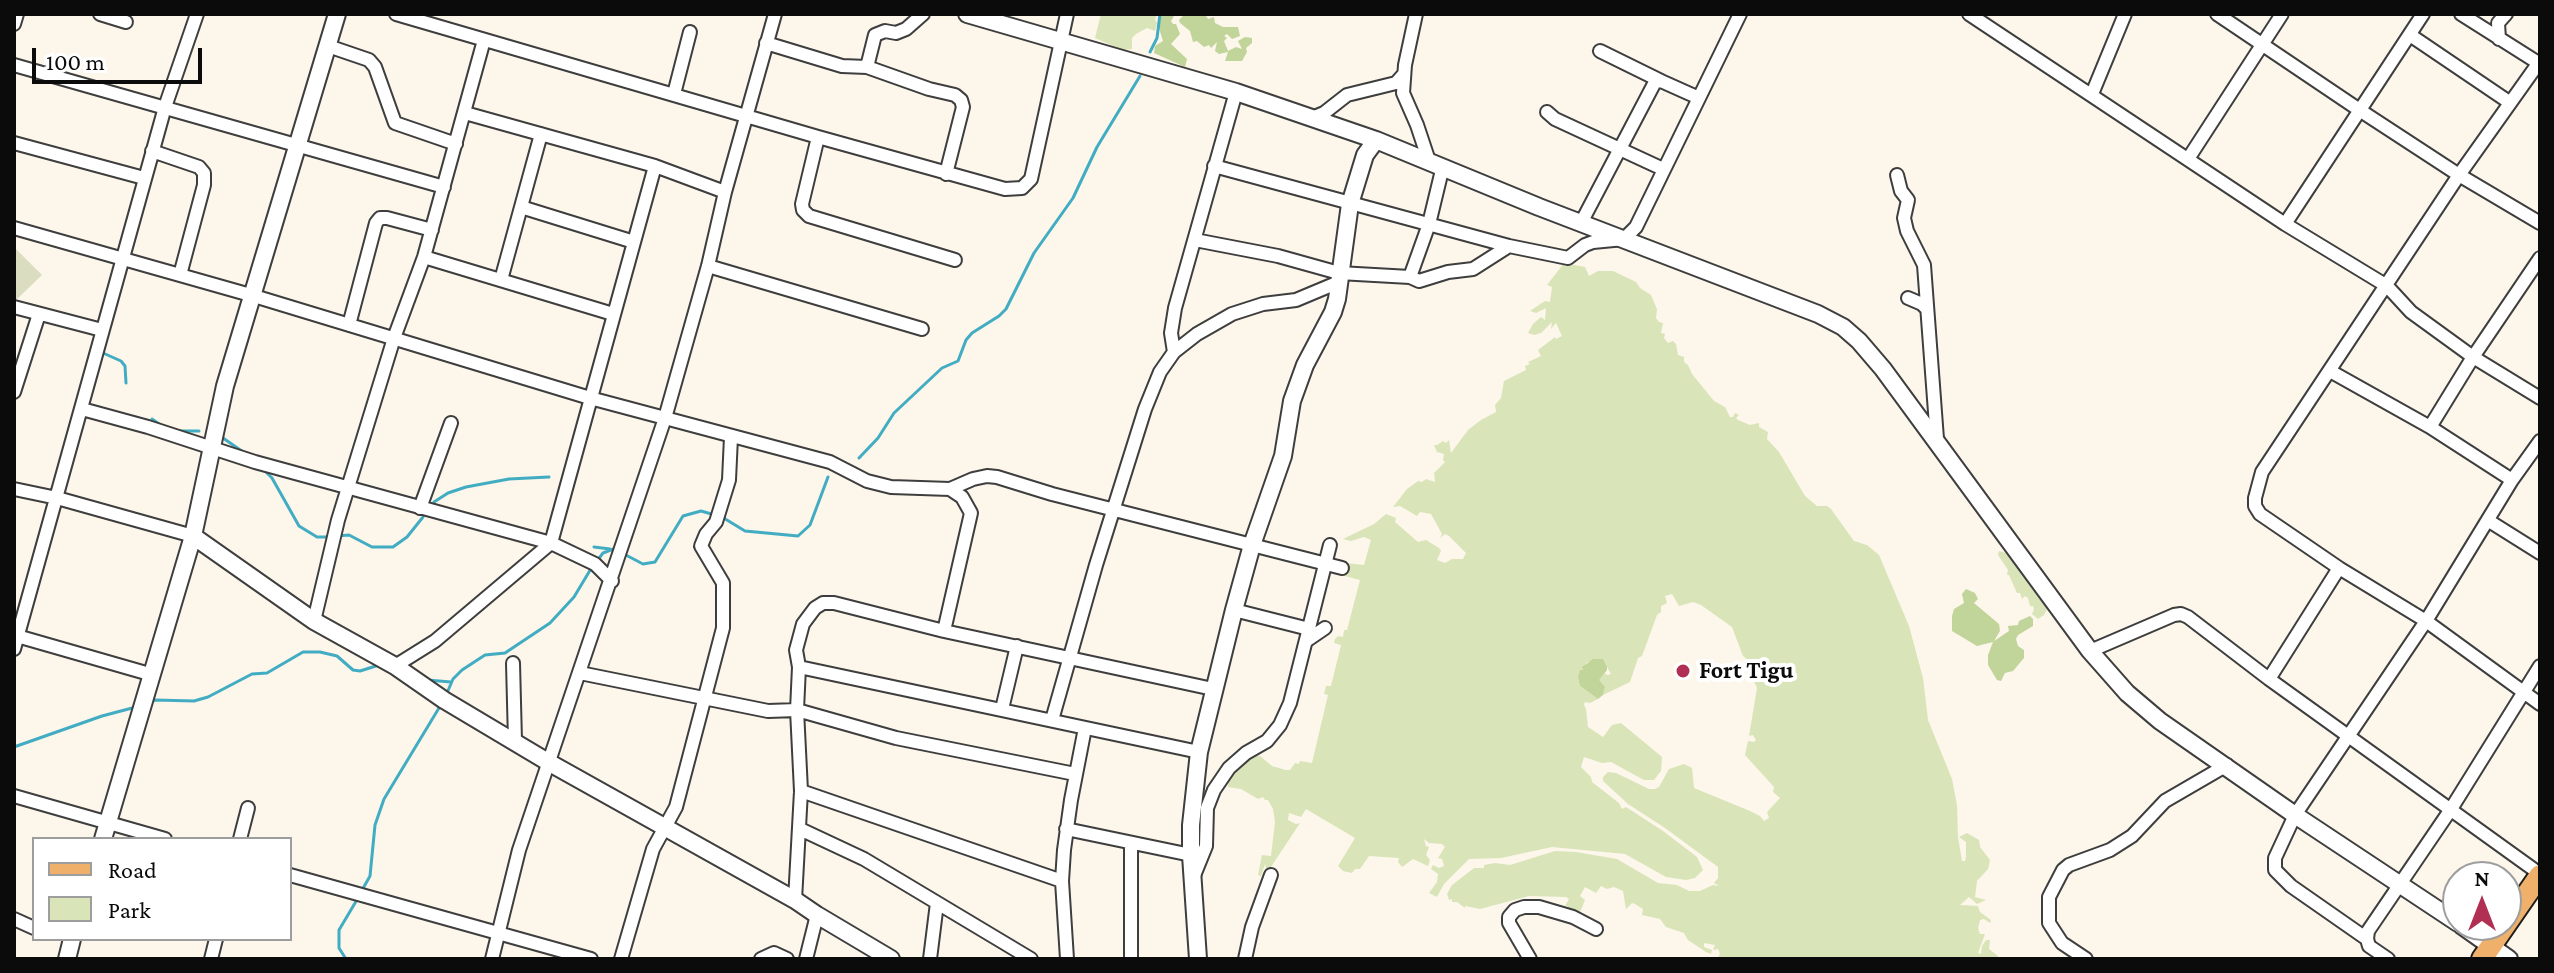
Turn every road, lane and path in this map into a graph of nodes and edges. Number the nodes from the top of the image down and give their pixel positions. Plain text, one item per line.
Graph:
1 (17, 14) edge
2 (100, 14) edge
3 (197, 14) edge
4 (337, 14) edge
5 (396, 14) edge
6 (775, 14) edge
7 (923, 14) edge
8 (967, 14) edge
9 (1067, 14) edge
10 (1416, 14) edge
11 (1740, 14) edge
12 (1969, 14) edge
13 (2125, 14) edge
14 (2217, 14) edge
15 (2282, 14) edge
16 (2423, 14) edge
17 (2461, 14) edge
18 (2506, 14) edge
19 (126, 22) dead end
20 (14, 24) edge
21 (690, 32) dead end
22 (2410, 35) junction
23 (2499, 39) junction
24 (484, 40) junction
25 (1060, 41) junction
26 (766, 43) junction
27 (2261, 45) junction
28 (328, 46) junction
29 (1600, 51) dead end
30 (2539, 63) edge
31 (14, 65) edge
32 (867, 67) junction
33 (1404, 74) junction
34 (1656, 80) junction
35 (1236, 92) junction
36 (674, 94) junction
37 (2092, 94) junction
38 (1699, 98) junction
39 (2509, 102) junction
40 (165, 107) junction
41 (2361, 111) junction
42 (1547, 112) dead end
43 (465, 113) junction
44 (746, 115) junction
45 (1312, 118) junction
46 (541, 134) junction
47 (818, 137) junction
48 (1376, 140) junction
49 (14, 143) edge
50 (456, 144) junction
51 (299, 147) junction
52 (1621, 150) junction
53 (152, 151) junction
54 (2188, 159) junction
55 (1436, 163) junction
56 (655, 166) junction
57 (1214, 166) junction
58 (1663, 169) junction
59 (946, 174) junction
60 (1897, 175) dead end
61 (2459, 175) junction
62 (144, 178) junction
63 (444, 187) junction
64 (725, 192) junction
65 (1350, 204) junction
66 (521, 207) junction
67 (1581, 223) junction
68 (2540, 223) edge
69 (1429, 224) junction
70 (2285, 224) junction
71 (14, 228) edge
72 (432, 230) junction
73 (1624, 239) junction
74 (1195, 240) junction
75 (634, 242) junction
76 (1509, 246) junction
77 (424, 257) junction
78 (2540, 258) edge
79 (121, 259) junction
80 (955, 260) dead end
81 (708, 266) junction
82 (180, 275) junction
83 (1410, 277) junction
84 (1339, 278) junction
85 (501, 280) junction
86 (2387, 286) junction
87 (254, 296) junction
88 (1908, 298) dead end
89 (14, 307) edge
90 (1927, 309) junction
91 (39, 314) junction
92 (613, 314) junction
93 (349, 325) junction
94 (922, 329) dead end
95 (102, 330) junction
96 (394, 338) junction
97 (1174, 352) junction
98 (2473, 357) junction
99 (2330, 371) junction
100 (14, 392) edge
101 (590, 398) junction
102 (2540, 398) edge
103 (82, 409) junction
104 (665, 418) junction
105 (451, 423) dead end
106 (2430, 427) junction
107 (731, 437) junction
108 (1937, 439) junction
109 (2540, 441) edge
110 (211, 448) junction
111 (2512, 480) junction
112 (348, 488) junction
113 (14, 489) edge
114 (950, 489) junction
115 (57, 498) junction
116 (422, 508) junction
117 (1114, 510) junction
118 (2489, 521) junction
119 (193, 536) junction
120 (551, 543) junction
121 (1252, 545) junction
122 (1330, 545) dead end
123 (2540, 553) edge
124 (1326, 564) junction
125 (1342, 568) dead end
126 (2339, 568) junction
127 (612, 581) junction
128 (1234, 610) junction
129 (314, 621) junction
130 (2426, 621) junction
131 (1325, 628) dead end
132 (944, 631) junction
133 (1308, 635) junction
134 (16, 642) edge
135 (1017, 646) junction
136 (2090, 651) junction
137 (1069, 657) junction
138 (513, 663) dead end
139 (395, 666) junction
140 (2540, 666) edge
141 (799, 667) junction
142 (580, 673) junction
143 (153, 675) junction
144 (2269, 679) junction
145 (1213, 689) junction
146 (2523, 693) junction
147 (704, 699) junction
148 (2540, 704) edge
149 (1002, 709) junction
150 (797, 710) junction
151 (1052, 720) junction
152 (1085, 728) junction
153 (2348, 735) junction
154 (515, 741) junction
155 (1199, 752) junction
156 (548, 762) junction
157 (2227, 765) junction
158 (1075, 774) junction
159 (801, 791) junction
160 (14, 796) edge
161 (248, 808) dead end
162 (2451, 809) junction
163 (2295, 815) junction
164 (667, 828) junction
165 (800, 829) junction
166 (1066, 829) junction
167 (105, 831) edge
168 (150, 837) edge
169 (241, 837) edge
170 (1131, 843) junction
171 (1191, 855) junction
172 (1271, 875) dead end
173 (2540, 875) edge
174 (292, 876) edge
175 (1192, 880) junction
176 (1062, 881) junction
177 (2399, 883) junction
178 (795, 900) junction
179 (937, 903) junction
180 (2442, 912) edge
181 (817, 915) junction
182 (1596, 929) dead end
183 (498, 934) junction
184 (2367, 939) junction
185 (2487, 953) edge
186 (492, 959) edge
187 (591, 959) edge
188 (621, 959) edge
189 (761, 959) edge
190 (787, 959) edge
191 (806, 959) edge
192 (891, 959) edge
193 (930, 959) edge
194 (1031, 959) edge
195 (1067, 959) edge
196 (1131, 959) edge
197 (1198, 959) edge
198 (1245, 959) edge
199 (1530, 959) edge
200 (2086, 959) edge
201 (2388, 959) edge
202 (2509, 959) edge

1 - 20 street
2 - 19 street
3 - 40 street
4 - 28 street
5 - 24 street
6 - 26 street
7 - 32 street
8 - 25 street
9 - 25 street
10 - 33 street
11 - 38 street
12 - 37 street
13 - 37 street
14 - 27 street
15 - 27 street
16 - 22 street
17 - 23 street
18 - 23 street
21 - 36 street
22 - 39 street
22 - 41 street
23 - 30 street
24 - 36 street
24 - 43 street
25 - 35 street
25 - 59 street
26 - 32 street
26 - 44 street
27 - 41 street
27 - 54 street
28 - 50 street
28 - 51 street
29 - 34 street
30 - 39 street
31 - 40 street
32 - 59 street
33 - 45 street
33 - 55 street
34 - 38 street
34 - 52 street
35 - 45 street
35 - 57 street
36 - 44 street
37 - 54 street
38 - 58 street
39 - 61 street
40 - 51 street
40 - 53 street
41 - 61 street
41 - 70 street
42 - 52 street
43 - 46 street
43 - 50 street
44 - 47 street
44 - 64 street
45 - 48 street
46 - 56 street
46 - 66 street
47 - 59 street
47 - 80 street
48 - 55 street
48 - 65 street
49 - 62 street
50 - 63 street
51 - 63 street
51 - 87 street
52 - 58 street
52 - 67 street
53 - 62 street
53 - 82 street
54 - 70 street
55 - 67 street
55 - 69 street
56 - 64 street
56 - 75 street
57 - 65 street
57 - 74 street
58 - 73 street
60 - 90 street
61 - 68 street
61 - 86 street
62 - 79 street
63 - 72 street
64 - 81 street
65 - 69 street
65 - 84 street
66 - 75 street
66 - 85 street
67 - 73 street
69 - 76 street
69 - 83 street
70 - 86 street
71 - 79 street
72 - 77 street
72 - 93 street
73 - 76 street
73 - 108 street
74 - 84 street
74 - 97 street
75 - 92 street
76 - 83 street
77 - 85 street
77 - 96 street
78 - 98 street
79 - 82 street
79 - 95 street
81 - 94 street
81 - 104 street
82 - 87 street
83 - 84 street
84 - 97 street
84 - 121 street
85 - 92 street
86 - 98 street
86 - 99 street
87 - 93 street
87 - 110 street
88 - 90 street
89 - 91 street
90 - 108 street
91 - 95 street
91 - 100 street
92 - 101 street
93 - 96 street
95 - 103 street
96 - 101 street
96 - 112 street
97 - 117 street
98 - 102 street
98 - 106 street
99 - 106 street
99 - 126 street
101 - 104 street
101 - 120 street
103 - 110 street
103 - 115 street
104 - 107 street
104 - 127 street
105 - 116 street
106 - 111 street
107 - 114 street
107 - 147 street
108 - 136 street
109 - 111 street
110 - 112 street
110 - 119 street
111 - 118 street
112 - 116 street
112 - 129 street
113 - 115 street
114 - 117 street
114 - 132 street
115 - 119 street
115 - 134 street
116 - 120 street
117 - 121 street
117 - 137 street
118 - 123 street
118 - 130 street
119 - 129 street
119 - 143 street
120 - 127 street
120 - 139 street
121 - 124 street
121 - 128 street
122 - 124 street
124 - 125 street
124 - 133 street
126 - 130 street
126 - 144 street
127 - 142 street
128 - 133 street
128 - 145 street
129 - 139 street
130 - 146 street
130 - 153 street
131 - 133 street
132 - 135 street
132 - 141 street
133 - 175 street
134 - 143 street
135 - 137 street
135 - 149 street
136 - 144 street
136 - 157 street
137 - 145 street
137 - 151 street
138 - 154 street
139 - 154 street
140 - 146 street
141 - 149 street
141 - 150 street
142 - 147 street
142 - 156 street
143 - 167 street
144 - 153 street
145 - 155 street
146 - 148 street
146 - 162 street
147 - 150 street
147 - 164 street
149 - 151 street
150 - 158 street
150 - 159 street
151 - 152 street
152 - 155 street
152 - 158 street
153 - 162 street
153 - 163 street
154 - 156 street
155 - 171 street
156 - 164 street
156 - 183 street
157 - 163 street
157 - 200 street
158 - 166 street
159 - 165 street
159 - 176 street
160 - 167 street
161 - 169 street
162 - 173 street
162 - 177 street
163 - 177 street
163 - 184 street
164 - 178 street
164 - 188 street
165 - 178 street
165 - 179 street
166 - 170 street
166 - 176 street
167 - 168 street
170 - 171 street
170 - 196 street
171 - 175 street
172 - 198 street
173 - 185 main road
174 - 183 street
175 - 197 street
176 - 195 street
177 - 180 street
177 - 184 street
178 - 181 street
179 - 193 street
179 - 194 street
181 - 191 street
181 - 192 street
182 - 199 street
183 - 186 street
183 - 187 street
184 - 201 street
185 - 202 street
189 - 190 street

